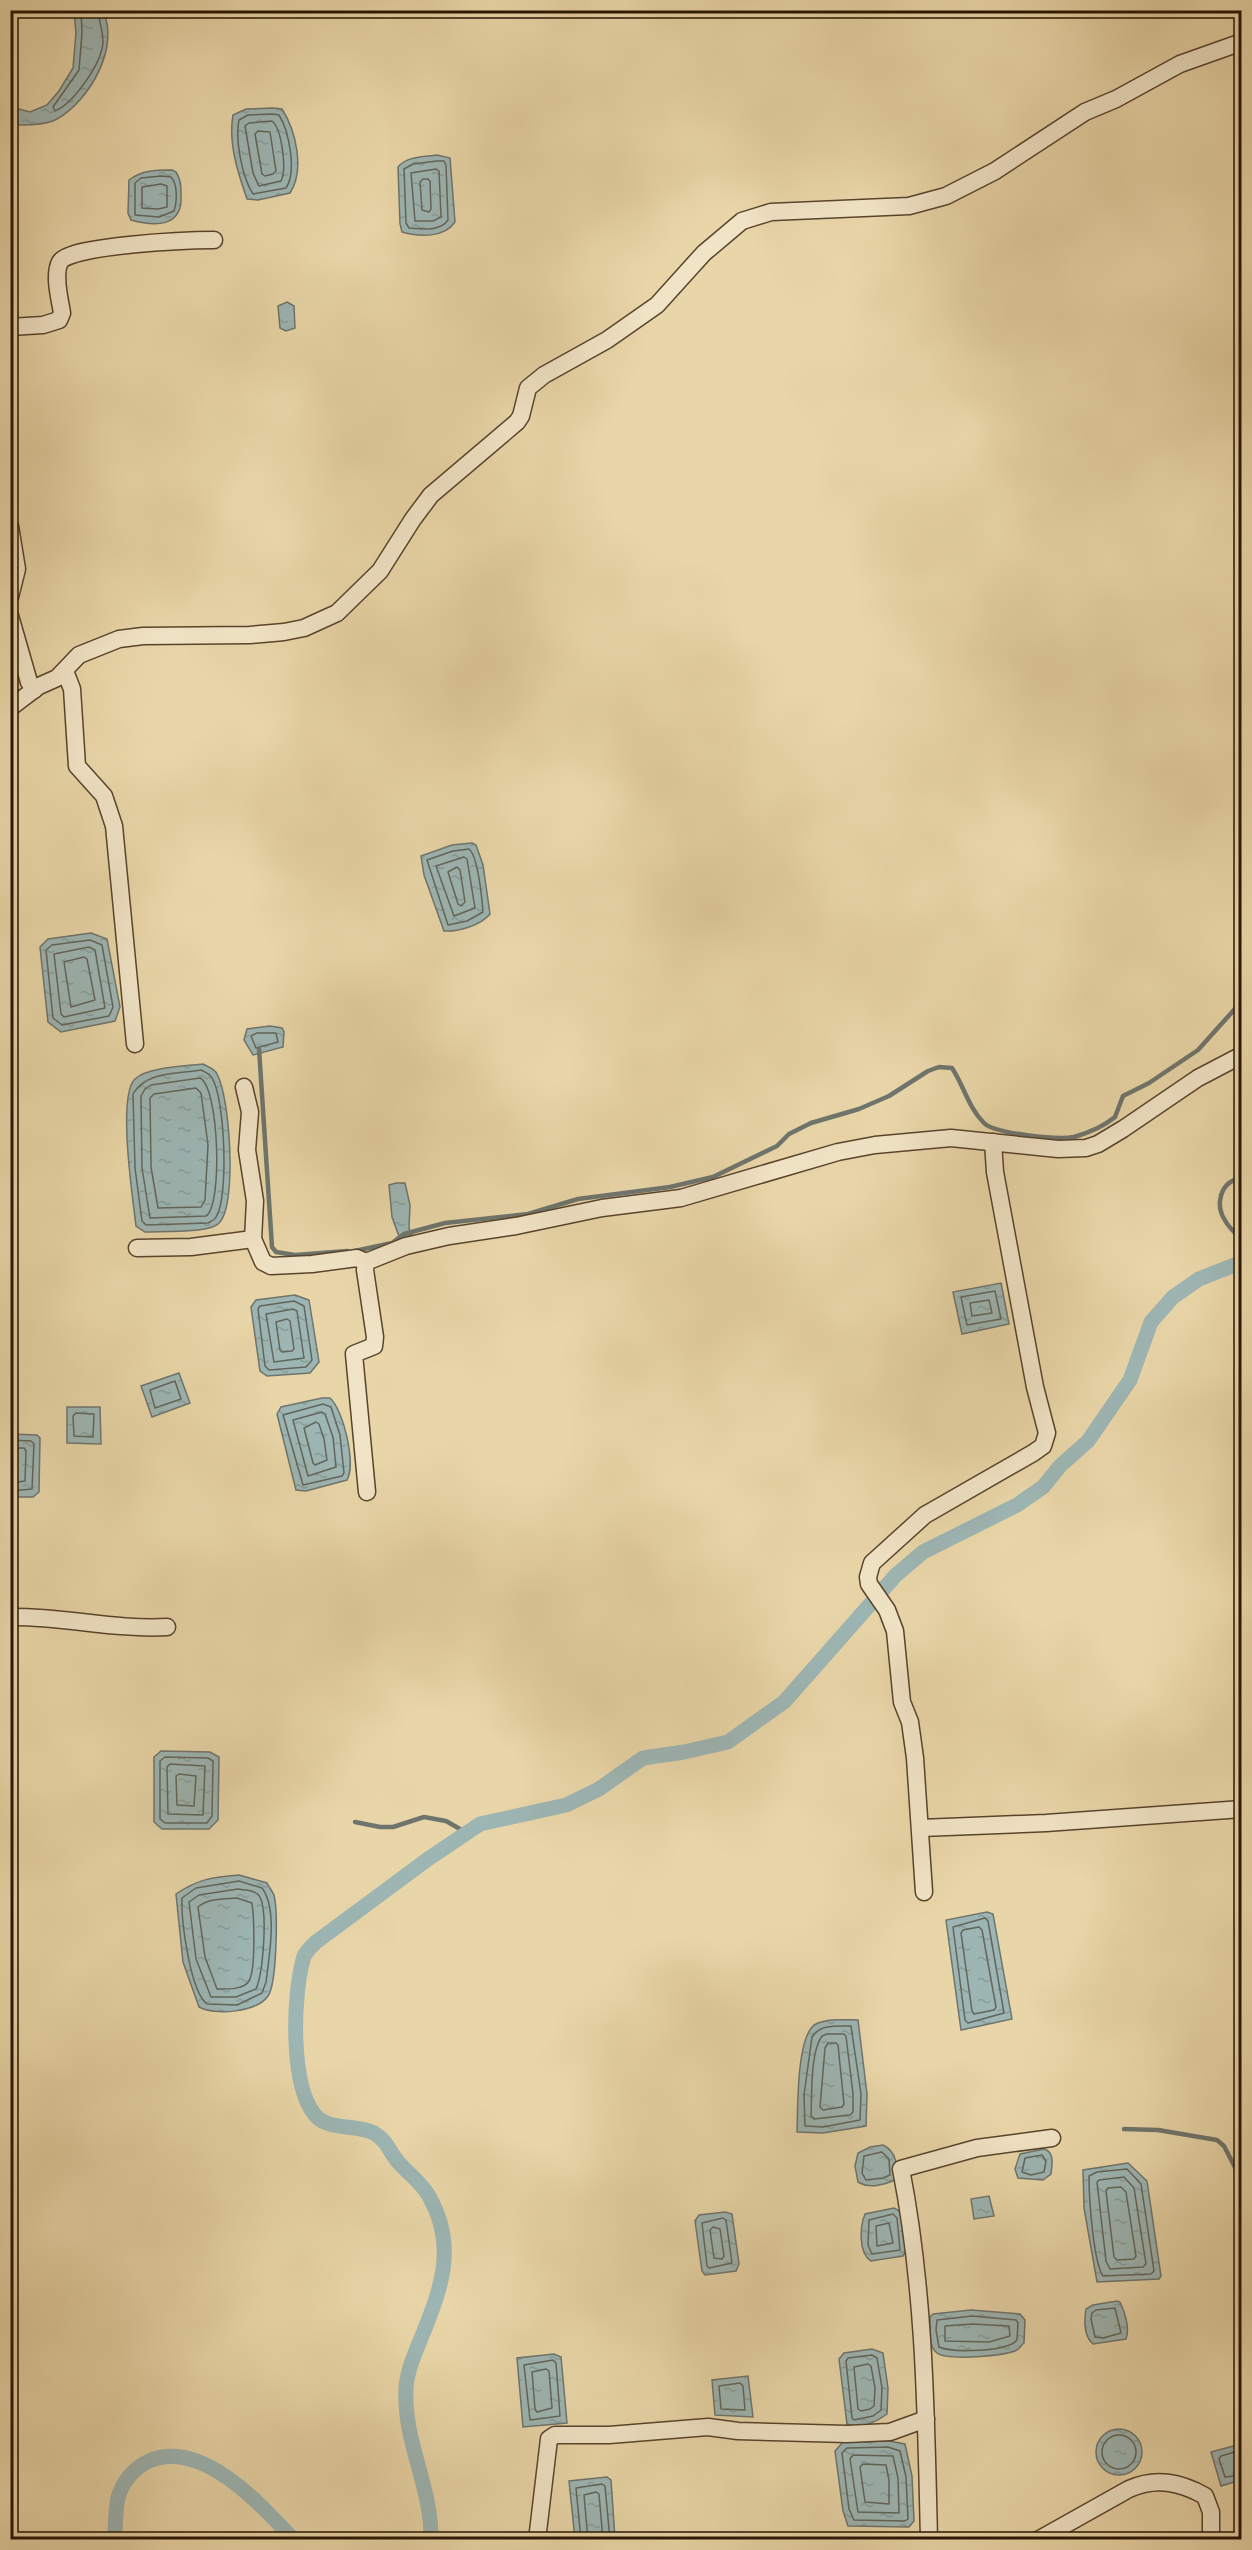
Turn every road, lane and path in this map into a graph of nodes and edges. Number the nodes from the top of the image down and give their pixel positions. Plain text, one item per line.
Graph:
1 (1242, 42) edge
2 (214, 240) dead end
3 (10, 327) edge
4 (10, 526) edge
5 (10, 597) edge
6 (10, 616) edge
7 (64, 671) junction
8 (34, 690) junction
9 (10, 708) edge
10 (135, 1044) dead end
11 (1242, 1055) edge
12 (244, 1087) dead end
13 (993, 1142) junction
14 (253, 1239) junction
15 (137, 1248) dead end
16 (366, 1262) junction
17 (367, 1492) dead end
18 (10, 1617) edge
19 (167, 1627) dead end
20 (1242, 1809) edge
21 (921, 1828) junction
22 (924, 1892) dead end
23 (1052, 2138) dead end
24 (926, 2420) junction
25 (537, 2540) edge
26 (929, 2540) edge
27 (1038, 2540) edge
28 (1210, 2540) edge

1 - 7 street
2 - 3 street
4 - 5 street
6 - 8 street
7 - 8 street
7 - 10 street
8 - 9 street
11 - 13 street
12 - 14 street
13 - 16 street
13 - 21 street
14 - 15 street
14 - 16 street
16 - 17 street
18 - 19 street
20 - 21 street
21 - 22 street
23 - 24 street
24 - 25 street
24 - 26 street
27 - 28 street

